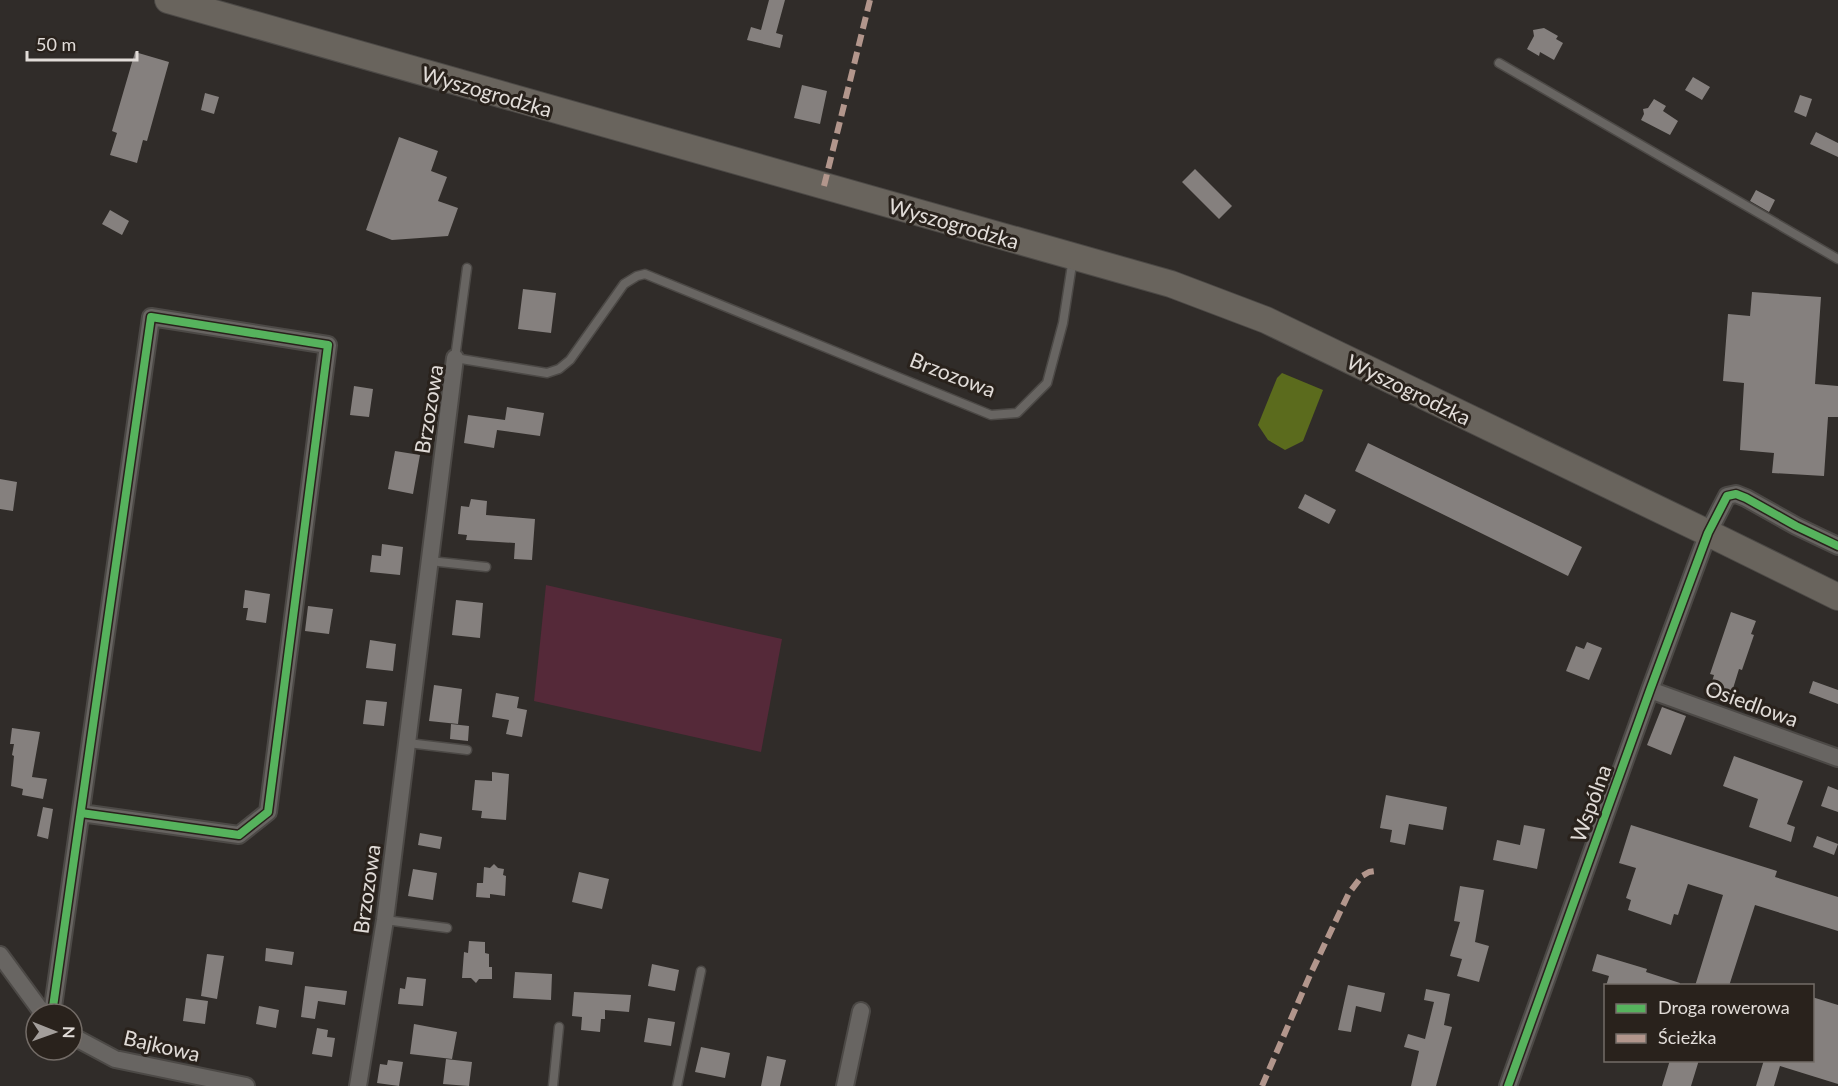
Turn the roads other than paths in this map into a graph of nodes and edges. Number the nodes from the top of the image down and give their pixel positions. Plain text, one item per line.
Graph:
1 (172, 0) edge
2 (1499, 63) dead end
3 (1074, 255) junction
4 (1838, 259) edge
5 (467, 268) dead end
6 (455, 358) junction
7 (1708, 533) junction
8 (1838, 546) edge
9 (430, 561) junction
10 (486, 567) dead end
11 (1838, 597) edge
12 (1650, 690) junction
13 (408, 743) junction
14 (467, 750) dead end
15 (1838, 758) edge
16 (81, 813) junction
17 (385, 920) junction
18 (447, 928) dead end
19 (0, 955) edge
20 (701, 971) dead end
21 (35, 1002) edge
22 (54, 1002) edge
23 (861, 1011) dead end
24 (559, 1027) dead end
25 (84, 1042) edge
26 (246, 1086) edge
27 (358, 1086) edge
28 (553, 1086) edge
29 (677, 1086) edge
30 (845, 1086) edge
31 (1508, 1086) edge

1 - 3 main road, Wyszogrodzka
2 - 4 lane
3 - 6 lane, Brzozowa
3 - 7 main road, Wyszogrodzka
5 - 6 lane
6 - 9 street, Brzozowa
7 - 8 street
7 - 11 main road, Wyszogrodzka
7 - 12 street, Wspólna
9 - 10 lane
9 - 13 street, Brzozowa
12 - 15 street, Osiedlowa
12 - 31 street, Wspólna
13 - 14 lane
13 - 17 street, Brzozowa
16 - 16 street
16 - 22 street
17 - 18 lane
17 - 27 street, Brzozowa
19 - 21 street
20 - 29 lane
23 - 30 street
24 - 28 lane
25 - 26 street, Bajkowa

